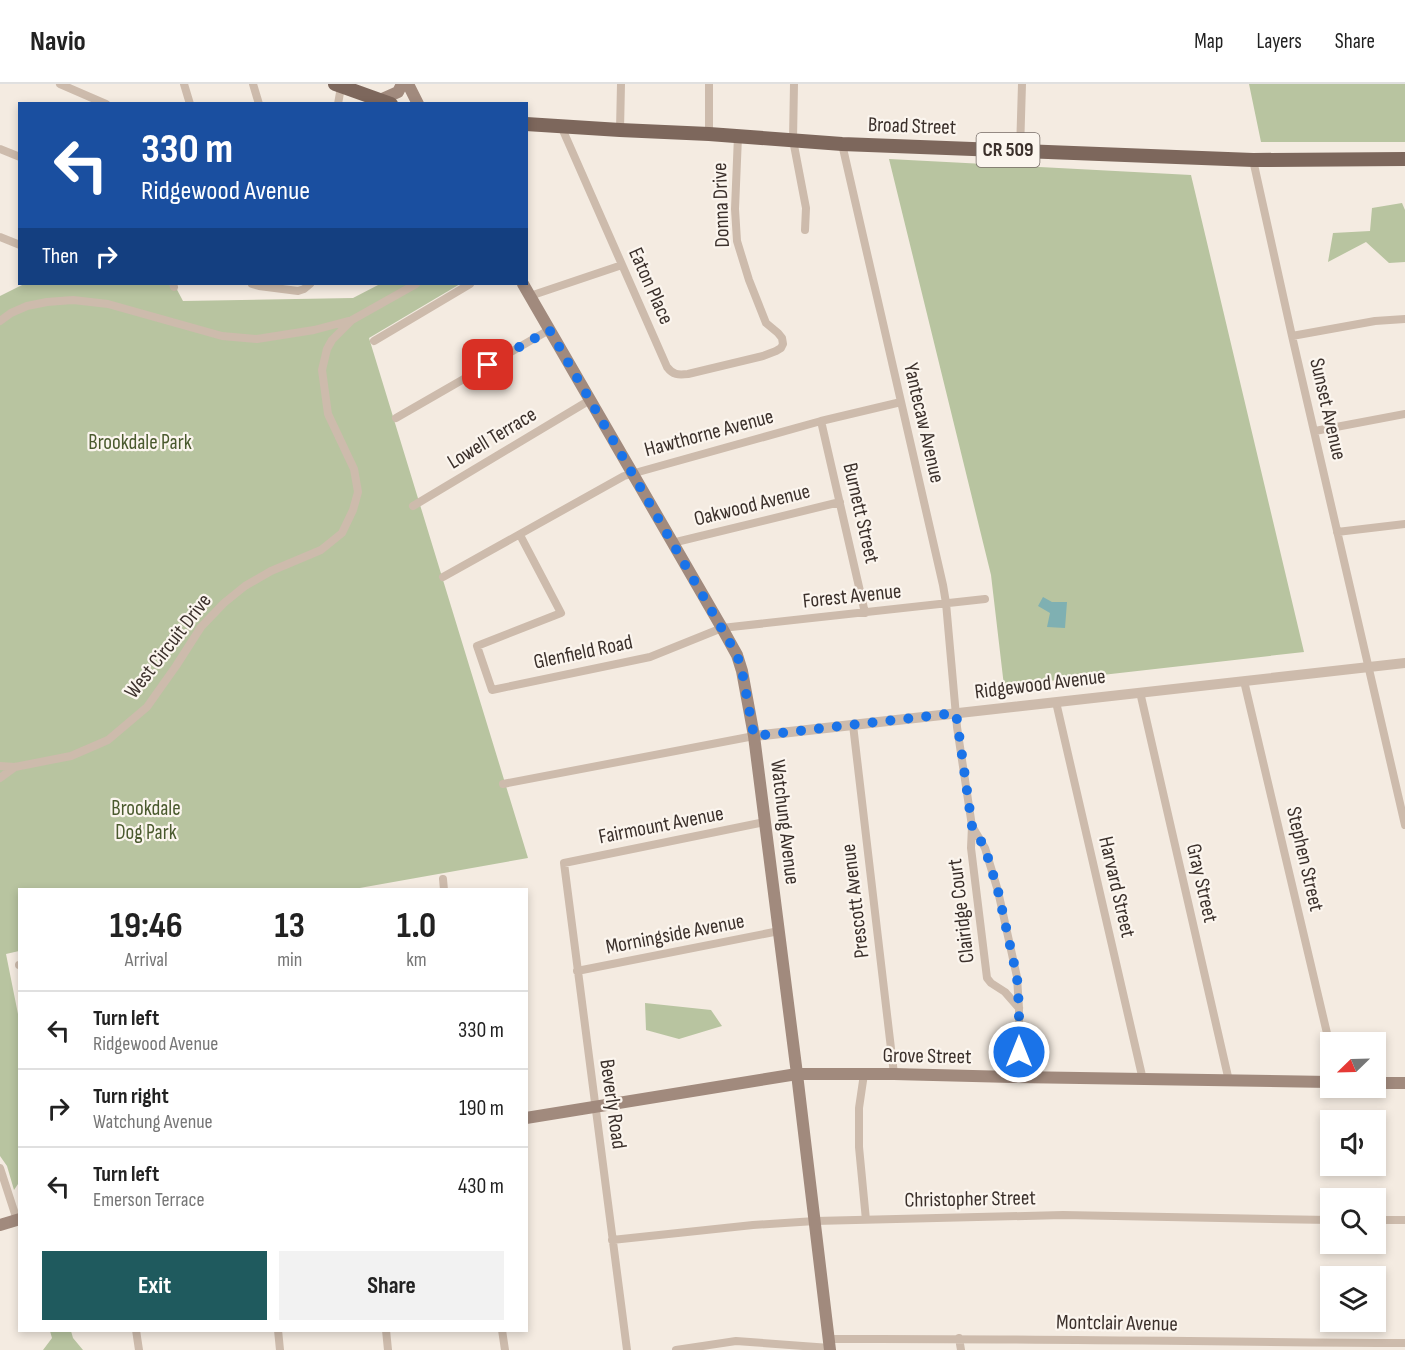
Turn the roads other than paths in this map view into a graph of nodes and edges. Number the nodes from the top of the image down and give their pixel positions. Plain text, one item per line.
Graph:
1 (60, 84) edge
2 (184, 84) edge
3 (253, 84) edge
4 (402, 84) edge
5 (408, 84) edge
6 (621, 84) edge
7 (709, 84) edge
8 (794, 84) edge
9 (1022, 84) edge
10 (338, 85) edge
11 (101, 102) edge
12 (189, 102) edge
13 (258, 102) edge
14 (338, 102) edge
15 (385, 102) edge
16 (417, 102) edge
17 (528, 124) edge
18 (561, 126) junction
19 (620, 130) junction
20 (709, 134) junction
21 (738, 136) junction
22 (793, 140) junction
23 (842, 144) junction
24 (0, 149) edge
25 (1020, 151) junction
26 (18, 156) edge
27 (1405, 159) edge
28 (1253, 160) junction
29 (806, 231) dead end
30 (0, 237) edge
31 (18, 244) edge
32 (622, 265) junction
33 (256, 285) edge
34 (414, 285) edge
35 (468, 285) edge
36 (524, 285) edge
37 (307, 286) edge
38 (530, 296) junction
39 (352, 320) junction
40 (1405, 320) edge
41 (0, 321) edge
42 (550, 331) junction
43 (1292, 336) junction
44 (374, 341) dead end
45 (763, 356) joint
46 (590, 400) junction
47 (901, 402) junction
48 (1405, 414) edge
49 (396, 418) dead end
50 (821, 421) junction
51 (1315, 431) junction
52 (632, 473) junction
53 (840, 502) junction
54 (413, 506) dead end
55 (1405, 524) edge
56 (1337, 532) junction
57 (520, 535) junction
58 (672, 543) junction
59 (443, 577) dead end
60 (985, 599) dead end
61 (946, 603) junction
62 (866, 613) junction
63 (722, 628) junction
64 (1405, 663) edge
65 (1368, 667) junction
66 (1244, 681) junction
67 (1140, 692) junction
68 (1056, 702) junction
69 (956, 713) junction
70 (853, 725) junction
71 (754, 736) junction
72 (0, 766) edge
73 (15, 767) junction
74 (0, 778) edge
75 (503, 784) dead end
76 (765, 822) junction
77 (1405, 825) edge
78 (972, 826) junction
79 (564, 863) joint
80 (443, 879) dead end
81 (444, 888) edge
82 (779, 931) junction
83 (578, 971) junction
84 (1017, 977) junction
85 (997, 987) junction
86 (1019, 1008) junction
87 (1327, 1032) edge
88 (797, 1074) junction
89 (864, 1074) junction
90 (894, 1074) junction
91 (1019, 1077) junction
92 (1143, 1080) junction
93 (1229, 1081) junction
94 (1320, 1082) edge
95 (1386, 1083) edge
96 (1405, 1083) edge
97 (596, 1107) junction
98 (528, 1118) edge
99 (0, 1168) edge
100 (18, 1220) edge
101 (866, 1220) junction
102 (1320, 1220) edge
103 (1386, 1220) edge
104 (1405, 1220) edge
105 (815, 1221) junction
106 (0, 1225) edge
107 (612, 1240) junction
108 (136, 1332) edge
109 (278, 1332) edge
110 (386, 1332) edge
111 (502, 1332) edge
112 (959, 1338) junction
113 (1405, 1343) edge
114 (830, 1346) edge
115 (1195, 1346) edge
116 (139, 1350) edge
117 (280, 1350) edge
118 (388, 1350) edge
119 (505, 1350) edge
120 (627, 1350) edge
121 (676, 1350) edge
122 (961, 1350) edge

1 - 11 street
2 - 12 street
3 - 13 street
4 - 15 main road
5 - 16 main road
6 - 19 street
7 - 20 street
8 - 22 street
9 - 25 street
10 - 14 street
10 - 15 main road
17 - 18 main road, Broad Street / CR 509
18 - 19 main road, Broad Street / CR 509
18 - 32 street, Eaton Place
19 - 20 main road, Broad Street / CR 509
20 - 21 main road, Broad Street / CR 509
21 - 22 main road, Broad Street / CR 509
21 - 45 street, Donna Drive
22 - 23 main road, Broad Street / CR 509
22 - 29 street
23 - 25 main road, Broad Street / CR 509
23 - 47 street, Yantecaw Avenue
24 - 26 street
25 - 28 main road, Broad Street / CR 509
27 - 28 main road, Broad Street / CR 509
28 - 43 street, Sunset Avenue
30 - 31 street
32 - 38 street
32 - 45 street, Eaton Place
33 - 37 street
34 - 39 street
35 - 44 street
36 - 38 main road, Watchung Avenue
38 - 42 main road, Watchung Avenue
39 - 41 street
39 - 73 street, West Circuit Drive
40 - 43 street
42 - 46 main road, Watchung Avenue
42 - 49 street
43 - 51 street, Sunset Avenue
46 - 52 main road, Watchung Avenue
46 - 54 street, Lowell Terrace
47 - 50 street, Hawthorne Avenue
47 - 61 street, Yantecaw Avenue
48 - 51 street
50 - 52 street, Hawthorne Avenue
50 - 53 street, Burnett Street
51 - 56 street, Sunset Avenue
52 - 57 street, Hawthorne Avenue
52 - 58 main road, Watchung Avenue
53 - 58 street, Oakwood Avenue
53 - 62 street, Burnett Street
55 - 56 street
56 - 65 street, Sunset Avenue
57 - 59 street, Hawthorne Avenue
57 - 63 street, Glenfield Road
58 - 63 main road, Watchung Avenue
60 - 61 street, Forest Avenue
61 - 62 street, Forest Avenue
61 - 69 street, Yantecaw Avenue
62 - 63 street, Forest Avenue
63 - 71 main road, Watchung Avenue
64 - 65 street, Ridgewood Avenue
65 - 66 street, Ridgewood Avenue
65 - 77 street, Sunset Avenue
66 - 67 street, Ridgewood Avenue
66 - 87 street, Stephen Street
67 - 68 street, Ridgewood Avenue
67 - 93 street, Gray Street
68 - 69 street, Ridgewood Avenue
68 - 92 street, Harvard Street
69 - 70 street, Ridgewood Avenue
69 - 78 street, Clairidge Court
70 - 71 street, Ridgewood Avenue
70 - 90 street, Prescott Avenue
71 - 75 street, Ridgewood Avenue
71 - 76 main road, Watchung Avenue
72 - 73 street, West Circuit Drive
73 - 74 street
76 - 79 street, Fairmount Avenue
76 - 82 main road, Watchung Avenue
78 - 84 street, Clairidge Court
78 - 85 street, Clairidge Court
79 - 83 street, Beverly Road
80 - 81 street
82 - 83 street, Morningside Avenue
82 - 88 main road, Watchung Avenue
83 - 97 street, Beverly Road
84 - 85 street, Clairidge Court
84 - 86 street, Clairidge Court
85 - 86 street, Clairidge Court
86 - 91 street, Clairidge Court
88 - 89 main road, Grove Street
88 - 97 main road, Grove Street
88 - 105 main road, Watchung Avenue
89 - 90 main road, Grove Street
89 - 101 street
90 - 91 main road, Grove Street
91 - 92 main road, Grove Street
92 - 93 main road, Grove Street
93 - 94 main road, Grove Street
95 - 96 main road
97 - 98 main road, Grove Street
97 - 107 street, Beverly Road
99 - 100 street
100 - 106 main road
101 - 102 street, Christopher Street
101 - 105 street, Christopher Street
103 - 104 street
105 - 107 street, Christopher Street
105 - 114 main road, Watchung Avenue
107 - 120 street, Beverly Road
108 - 116 street
109 - 117 street
110 - 118 street
111 - 119 street
112 - 114 street, Montclair Avenue
112 - 115 street, Montclair Avenue
112 - 122 street
113 - 115 street, Montclair Avenue
114 - 121 street, Montclair Avenue

